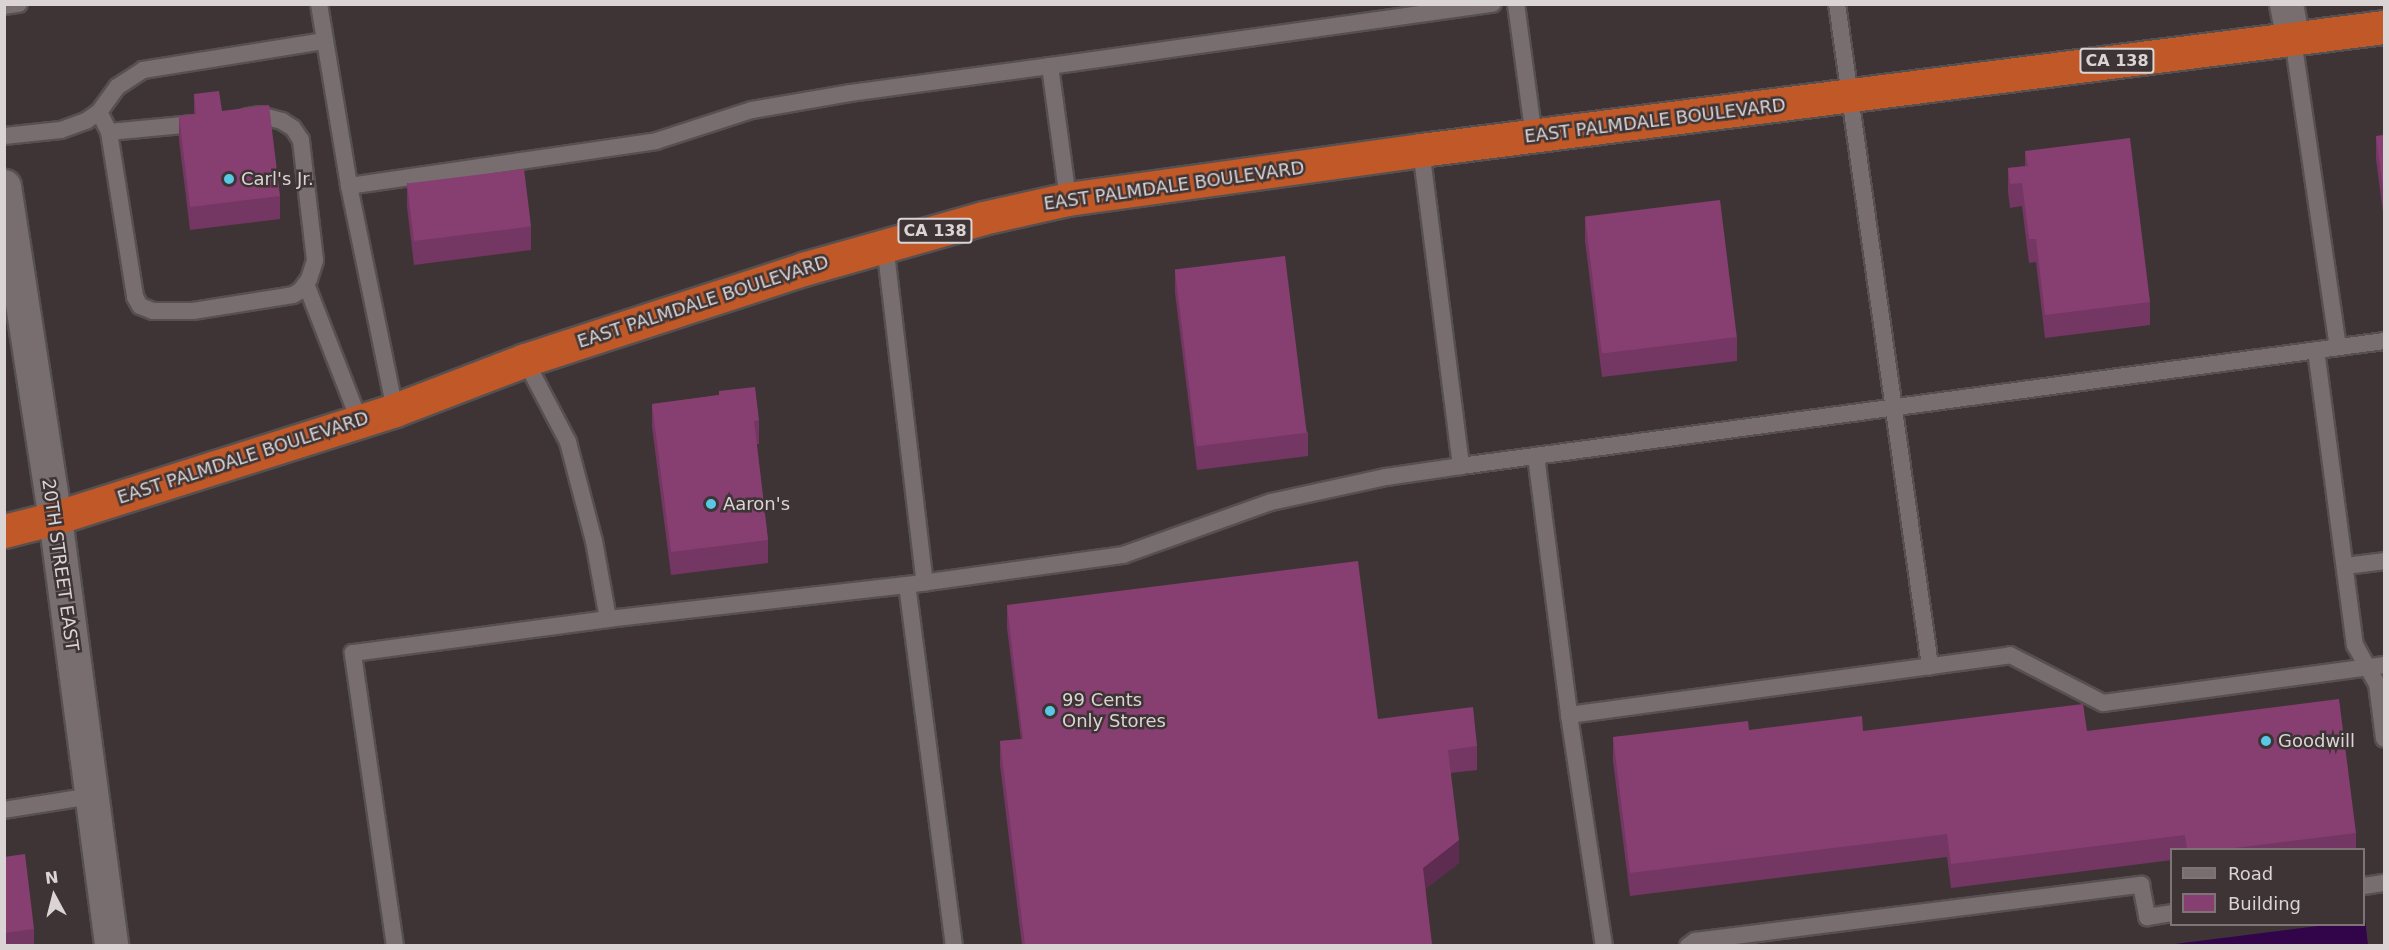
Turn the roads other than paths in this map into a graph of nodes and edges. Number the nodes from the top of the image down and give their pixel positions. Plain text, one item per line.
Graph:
1 (19, 4) edge
2 (319, 4) edge
3 (1493, 4) edge
4 (1516, 4) edge
5 (1837, 4) edge
6 (2286, 4) edge
7 (4, 6) edge
8 (2385, 27) edge
9 (2293, 39) junction
10 (326, 41) junction
11 (1050, 66) junction
12 (1850, 96) junction
13 (99, 112) junction
14 (230, 119) edge
15 (194, 124) edge
16 (109, 132) junction
17 (4, 136) edge
18 (1534, 138) junction
19 (1421, 150) junction
20 (4, 186) edge
21 (349, 186) junction
22 (1068, 199) junction
23 (885, 245) junction
24 (10, 266) edge
25 (306, 284) junction
26 (2385, 340) edge
27 (2337, 347) junction
28 (2316, 350) junction
29 (525, 360) junction
30 (1894, 407) junction
31 (395, 410) junction
32 (359, 420) junction
33 (1536, 456) junction
34 (1461, 466) junction
35 (55, 518) junction
36 (4, 531) edge
37 (2385, 561) edge
38 (2345, 566) junction
39 (925, 583) junction
40 (907, 585) junction
41 (608, 619) junction
42 (1930, 666) junction
43 (2376, 666) edge
44 (1569, 715) junction
45 (2385, 739) edge
46 (91, 796) junction
47 (4, 810) edge
48 (2385, 883) edge
49 (2365, 886) edge
50 (2170, 913) edge
51 (111, 945) edge
52 (395, 945) edge
53 (954, 945) edge
54 (1604, 945) edge
55 (1688, 945) edge

1 - 7 lane
2 - 10 lane
3 - 11 lane
4 - 18 lane
5 - 12 lane
6 - 9 street
8 - 9 highway, EAST PALMDALE BOULEVARD / CA 138
9 - 12 highway, EAST PALMDALE BOULEVARD / CA 138
9 - 27 lane
10 - 13 lane
10 - 21 lane
11 - 21 lane
11 - 22 lane
12 - 18 highway, EAST PALMDALE BOULEVARD / CA 138
12 - 30 lane
13 - 16 lane
13 - 17 lane
14 - 25 lane
15 - 16 lane
16 - 25 lane
18 - 19 highway, EAST PALMDALE BOULEVARD / CA 138
19 - 22 highway, EAST PALMDALE BOULEVARD / CA 138
19 - 34 lane
20 - 24 street, 20TH STREET EAST
21 - 31 lane
22 - 23 highway, EAST PALMDALE BOULEVARD / CA 138
23 - 29 highway, EAST PALMDALE BOULEVARD / CA 138
23 - 39 lane
24 - 35 street, 20TH STREET EAST
25 - 32 lane
26 - 27 lane
27 - 28 lane
28 - 30 lane
28 - 38 lane
29 - 31 highway, EAST PALMDALE BOULEVARD / CA 138
29 - 41 lane
30 - 33 lane
30 - 42 lane
31 - 32 highway, EAST PALMDALE BOULEVARD / CA 138
32 - 35 highway, EAST PALMDALE BOULEVARD / CA 138
33 - 34 lane
33 - 44 lane
34 - 39 lane
35 - 36 highway, EAST PALMDALE BOULEVARD / CA 138
35 - 46 street, 20TH STREET EAST
37 - 38 lane
38 - 43 lane
39 - 40 lane
40 - 41 lane
40 - 53 lane
41 - 52 lane
42 - 43 lane
42 - 44 lane
43 - 45 lane
44 - 54 lane
46 - 47 lane
46 - 51 street, 20TH STREET EAST
48 - 49 lane
50 - 55 lane

